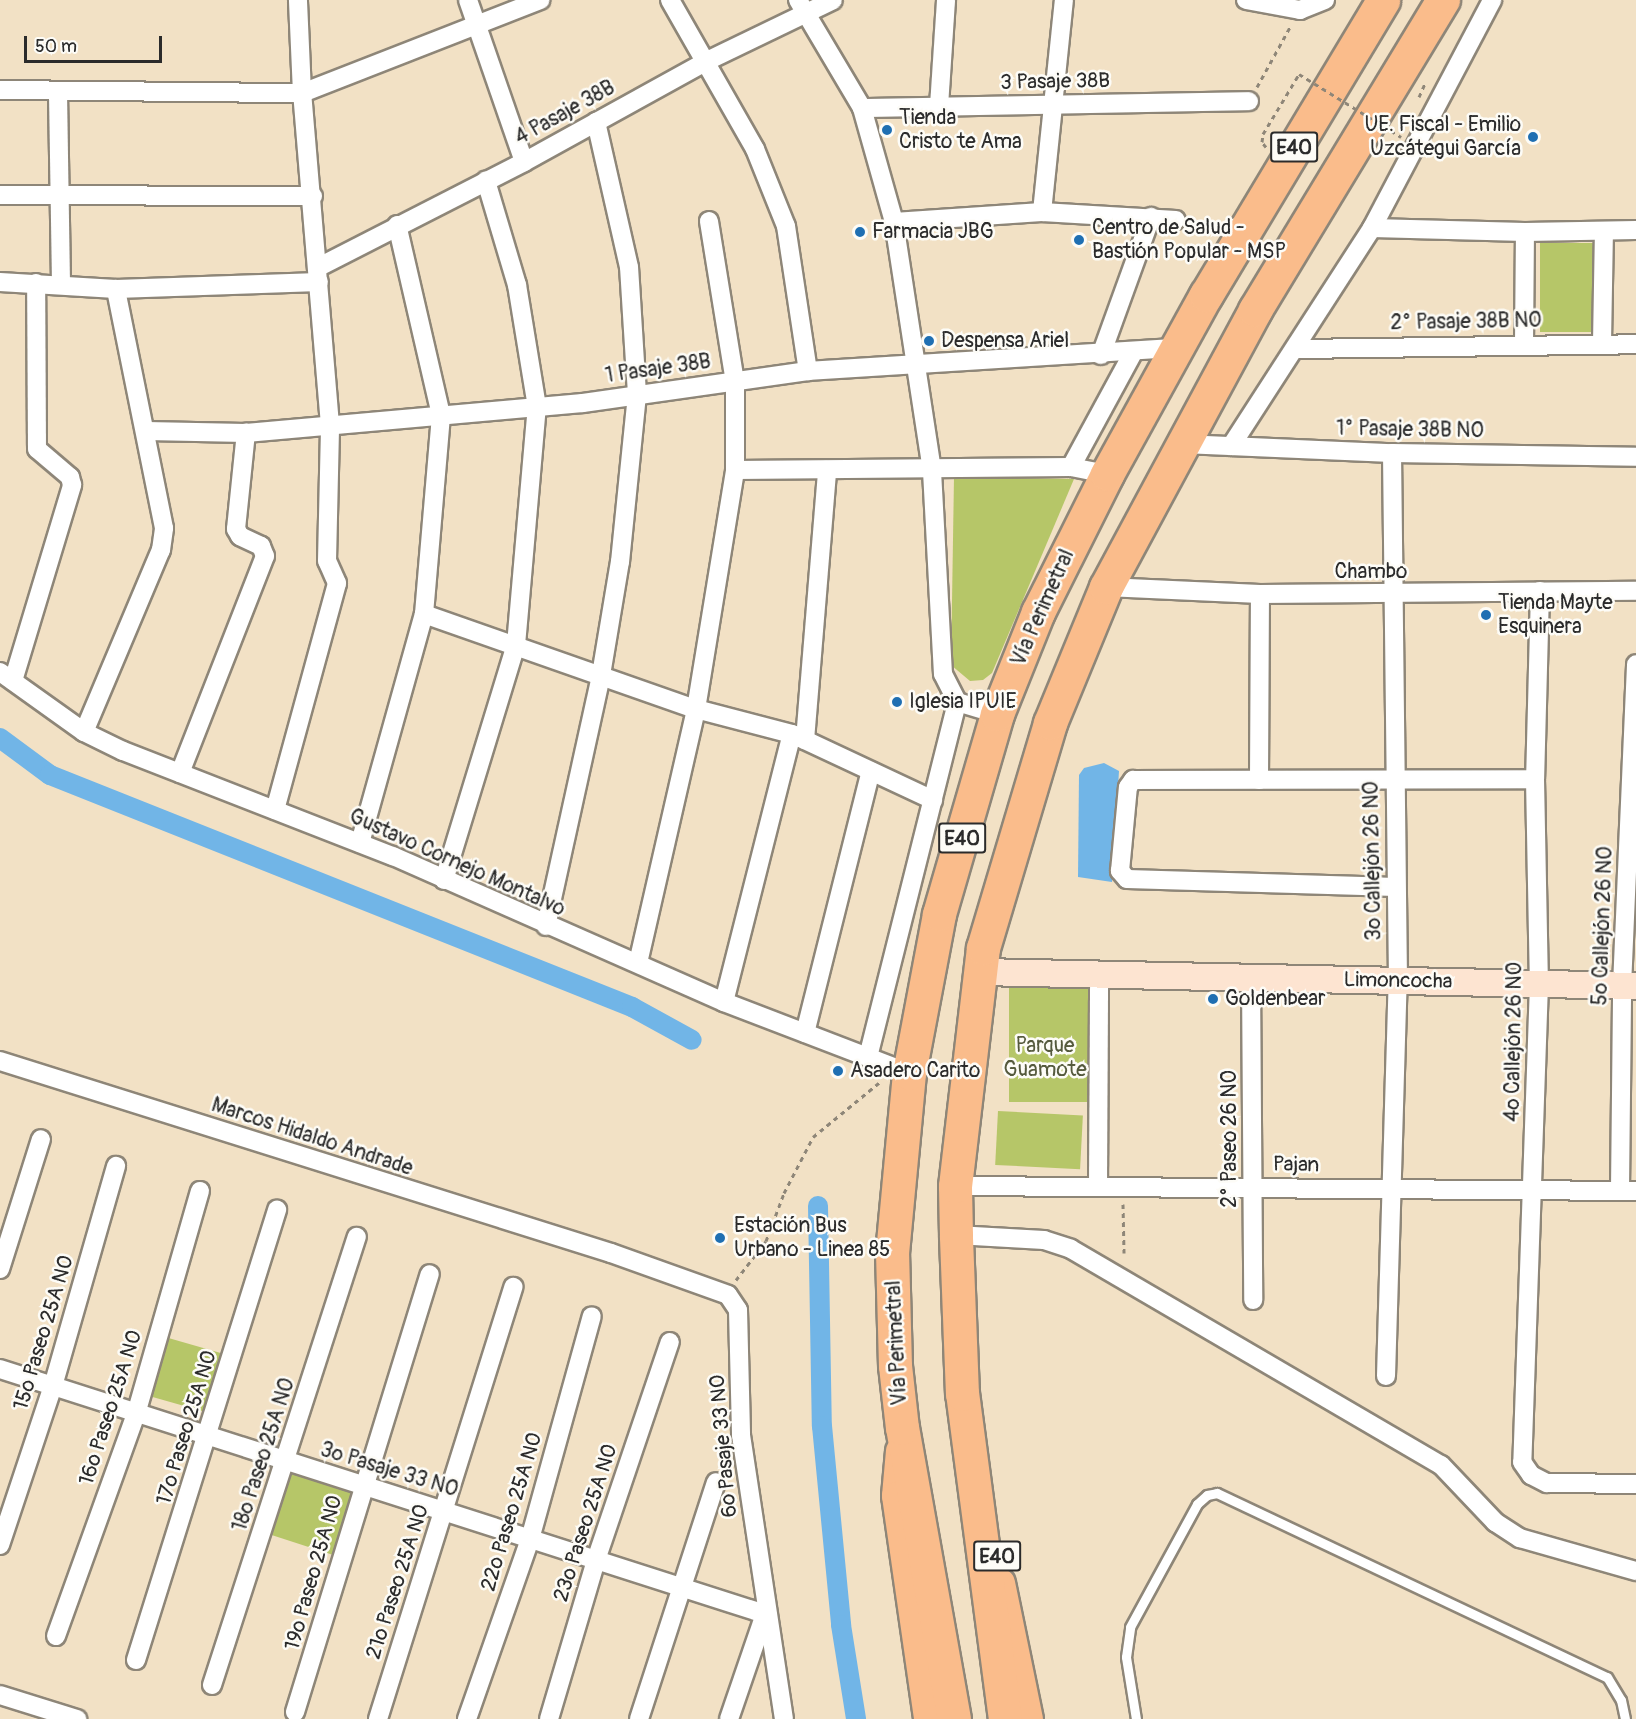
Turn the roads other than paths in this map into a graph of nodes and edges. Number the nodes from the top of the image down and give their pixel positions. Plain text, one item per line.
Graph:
1 (298, 0) edge
2 (468, 0) edge
3 (540, 0) edge
4 (670, 0) edge
5 (833, 0) edge
6 (946, 0) edge
7 (1064, 0) edge
8 (1245, 0) edge
9 (1325, 0) edge
10 (1383, 0) edge
11 (1443, 0) edge
12 (1492, 0) edge
13 (802, 6) edge
14 (476, 26) junction
15 (705, 62) junction
16 (0, 90) edge
17 (58, 93) junction
18 (302, 93) junction
19 (1249, 101) road end
20 (1051, 104) junction
21 (939, 106) junction
22 (862, 108) junction
23 (596, 122) junction
24 (524, 162) junction
25 (486, 181) junction
26 (57, 194) junction
27 (0, 195) edge
28 (313, 196) junction
29 (1042, 212) junction
30 (1151, 217) junction
31 (1176, 220) dead end
32 (709, 221) dead end
33 (894, 222) junction
34 (397, 225) junction
35 (1372, 228) junction
36 (1636, 230) edge
37 (1604, 231) junction
38 (1525, 232) junction
39 (319, 274) junction
40 (0, 282) edge
41 (36, 282) junction
42 (61, 284) junction
43 (117, 289) junction
44 (1524, 343) junction
45 (1602, 343) junction
46 (1636, 344) edge
47 (1176, 348) junction
48 (1297, 349) junction
49 (1133, 353) junction
50 (1101, 355) junction
51 (918, 365) junction
52 (808, 371) junction
53 (735, 382) junction
54 (637, 394) junction
55 (537, 407) junction
56 (441, 415) junction
57 (330, 425) junction
58 (146, 430) junction
59 (246, 433) junction
60 (1183, 444) junction
61 (1231, 446) junction
62 (1392, 453) junction
63 (1636, 457) edge
64 (1071, 467) junction
65 (735, 470) junction
66 (827, 470) junction
67 (932, 471) junction
68 (1107, 474) junction
69 (1106, 587) junction
70 (1540, 591) junction
71 (1636, 591) edge
72 (1260, 594) junction
73 (1395, 595) junction
74 (424, 614) junction
75 (516, 645) junction
76 (1636, 664) edge
77 (601, 675) junction
78 (6, 676) edge
79 (957, 702) junction
80 (696, 709) junction
81 (997, 714) junction
82 (84, 732) junction
83 (799, 737) junction
84 (871, 771) junction
85 (180, 773) junction
86 (1535, 779) junction
87 (1259, 780) junction
88 (1394, 781) junction
89 (933, 800) junction
90 (275, 810) junction
91 (360, 843) junction
92 (444, 880) junction
93 (1396, 887) junction
94 (546, 926) junction
95 (638, 963) junction
96 (980, 972) junction
97 (1100, 972) junction
98 (1251, 978) junction
99 (1398, 981) junction
100 (1539, 984) junction
101 (1629, 986) edge
102 (724, 1002) junction
103 (805, 1033) junction
104 (868, 1056) junction
105 (0, 1061) edge
106 (900, 1069) junction
107 (41, 1139) dead end
108 (116, 1166) dead end
109 (955, 1186) junction
110 (1098, 1186) junction
111 (1253, 1187) junction
112 (1392, 1189) junction
113 (1532, 1190) junction
114 (1628, 1190) edge
115 (200, 1191) dead end
116 (277, 1210) dead end
117 (956, 1235) junction
118 (357, 1237) dead end
119 (0, 1269) edge
120 (430, 1274) dead end
121 (513, 1287) dead end
122 (728, 1295) joint
123 (1253, 1300) dead end
124 (592, 1316) dead end
125 (670, 1342) dead end
126 (0, 1369) edge
127 (1386, 1376) dead end
128 (53, 1386) junction
129 (962, 1394) junction
130 (136, 1414) junction
131 (903, 1428) junction
132 (209, 1437) junction
133 (285, 1462) junction
134 (716, 1482) dead end
135 (1636, 1484) edge
136 (363, 1485) junction
137 (444, 1509) junction
138 (530, 1539) junction
139 (0, 1545) edge
140 (596, 1560) junction
141 (1636, 1570) edge
142 (683, 1585) junction
143 (765, 1614) junction
144 (56, 1636) dead end
145 (136, 1660) dead end
146 (212, 1685) dead end
147 (0, 1695) edge
148 (295, 1712) dead end
149 (77, 1719) edge
150 (378, 1719) edge
151 (467, 1719) edge
152 (549, 1719) edge
153 (639, 1719) edge
154 (729, 1719) edge
155 (784, 1719) edge
156 (928, 1719) edge
157 (954, 1719) edge
158 (1005, 1719) edge
159 (1029, 1719) edge
160 (1136, 1719) edge
161 (1625, 1719) edge

1 - 18 street
2 - 14 street
3 - 14 street
4 - 15 street
5 - 13 street, 4 Pasaje 38B
6 - 21 street
7 - 20 street
8 - 9 street
10 - 47 highway, Vía Perimetral / E40
11 - 60 highway, E40
12 - 35 street
13 - 15 street, 4 Pasaje 38B
13 - 22 street
14 - 18 street
14 - 24 street
15 - 23 street, 4 Pasaje 38B
15 - 52 street
16 - 17 street
17 - 18 street
17 - 26 street
18 - 28 street
19 - 20 street, 3 Pasaje 38B
20 - 21 street, 3 Pasaje 38B
20 - 29 street
21 - 22 street, 3 Pasaje 38B
22 - 33 street
23 - 24 street, 4 Pasaje 38B
23 - 54 street
24 - 25 street, 4 Pasaje 38B
25 - 34 street, 4 Pasaje 38B
25 - 55 street
26 - 27 street
26 - 28 street
26 - 42 street
28 - 39 street
29 - 30 street
29 - 33 street
30 - 31 street
30 - 50 street
32 - 53 street
33 - 51 street
34 - 39 street, 4 Pasaje 38B
34 - 56 street
35 - 38 street
35 - 48 street
36 - 37 street
37 - 38 street
37 - 45 street
38 - 44 street
39 - 43 street, 4 Pasaje 38B
39 - 57 street
40 - 41 street, 4 Pasaje 38B
41 - 42 street, 4 Pasaje 38B
41 - 78 street
42 - 43 street, 4 Pasaje 38B
43 - 58 street
44 - 45 street, 2° Pasaje 38B NO
44 - 48 street, 2° Pasaje 38B NO
45 - 46 street, 2° Pasaje 38B NO
47 - 49 street, 1 Pasaje 38B
47 - 68 highway, Vía Perimetral / E40
48 - 61 street
49 - 50 street, 1 Pasaje 38B
49 - 64 street
50 - 51 street, 1 Pasaje 38B
51 - 52 street, 1 Pasaje 38B
51 - 67 street
52 - 53 street, 1 Pasaje 38B
53 - 54 street, 1 Pasaje 38B
53 - 65 street
54 - 55 street, 1 Pasaje 38B
54 - 77 street
55 - 56 street, 1 Pasaje 38B
55 - 75 street
56 - 57 street, 1 Pasaje 38B
56 - 74 street
57 - 59 street, 1 Pasaje 38B
57 - 90 street
58 - 59 street, 1 Pasaje 38B
58 - 82 street
59 - 85 street
60 - 61 street, 1° Pasaje 38B NO
60 - 69 highway, E40
61 - 62 street, 1° Pasaje 38B NO
62 - 63 street, 1° Pasaje 38B NO
62 - 73 street, 3º Callejón 26 NO
64 - 67 street
64 - 68 street
65 - 66 street
65 - 80 street
66 - 67 street
66 - 83 street
67 - 79 street
68 - 81 highway, Vía Perimetral / E40
69 - 72 street, Chambo
69 - 96 highway, E40
70 - 71 street, Chambo
70 - 73 street, Chambo
70 - 86 street, 4º Callejón 26 NO
72 - 73 street, Chambo
72 - 87 street
73 - 88 street, 3º Callejón 26 NO
74 - 75 street
74 - 91 street
75 - 77 street
75 - 92 street
76 - 101 street, 5º Callejón 26 NO
77 - 80 street
77 - 94 street
78 - 82 street, Gustavo Cornejo Montalvo
79 - 81 street
79 - 89 street
80 - 83 street
80 - 95 street
81 - 106 highway, Vía Perimetral / E40
82 - 85 street, Gustavo Cornejo Montalvo
83 - 84 street
83 - 102 street
84 - 89 street
84 - 103 street
85 - 90 street, Gustavo Cornejo Montalvo
86 - 88 street
86 - 100 street, 4º Callejón 26 NO
87 - 88 street
87 - 93 street
88 - 93 street, 3º Callejón 26 NO
89 - 104 street
90 - 91 street, Gustavo Cornejo Montalvo
91 - 92 street, Gustavo Cornejo Montalvo
92 - 94 street, Gustavo Cornejo Montalvo
93 - 99 street, 3º Callejón 26 NO
94 - 95 street, Gustavo Cornejo Montalvo
95 - 102 street, Gustavo Cornejo Montalvo
96 - 97 street, Limoncocha
96 - 109 highway, E40
97 - 98 street, Limoncocha
97 - 110 street
98 - 99 street, Limoncocha
98 - 111 street, 2° Paseo 26 NO
99 - 100 street, Limoncocha
99 - 112 street, 3º Callejón 26 NO
100 - 101 street, Limoncocha
100 - 113 street, 4º Callejón 26 NO
101 - 114 street, 5º Callejón 26 NO
102 - 103 street, Gustavo Cornejo Montalvo
103 - 104 street, Gustavo Cornejo Montalvo
104 - 106 street, Gustavo Cornejo Montalvo
105 - 122 street, Marcos Hidaldo Andrade
106 - 131 highway, Vía Perimetral / E40
107 - 119 street
108 - 128 street, 15º Paseo 25A NO
109 - 110 street, Pajan
109 - 117 highway, E40
110 - 111 street, Pajan
111 - 112 street, Pajan
111 - 123 street, 2° Paseo 26 NO
112 - 113 street, Pajan
112 - 127 street, 3º Callejón 26 NO
113 - 114 street, Pajan
113 - 135 street, 4º Callejón 26 NO
115 - 130 street, 16º Paseo 25A NO
116 - 132 street, 17º Paseo 25A NO
117 - 129 highway, E40
117 - 141 street
118 - 133 street, 18º Paseo 25A NO
120 - 136 street, 19º Paseo 25A NO
121 - 137 street, 21º Paseo 25A NO
122 - 143 street, 6º Pasaje 33 NO
124 - 138 street, 22º Paseo 25A NO
125 - 140 street, 23º Paseo 25A NO
126 - 128 street, 3º Pasaje 33 NO
128 - 130 street, 3º Pasaje 33 NO
128 - 139 street, 15º Paseo 25A NO
129 - 158 highway
129 - 159 main road, E40
130 - 132 street, 3º Pasaje 33 NO
130 - 144 street, 16º Paseo 25A NO
131 - 156 main road, Vía Perimetral / E40
131 - 157 highway, Vía Perimetral
132 - 133 street, 3º Pasaje 33 NO
132 - 145 street, 17º Paseo 25A NO
133 - 136 street, 3º Pasaje 33 NO
133 - 146 street, 18º Paseo 25A NO
134 - 142 street
136 - 137 street, 3º Pasaje 33 NO
136 - 148 street, 19º Paseo 25A NO
137 - 138 street, 3º Pasaje 33 NO
137 - 150 street, 21º Paseo 25A NO
138 - 140 street, 3º Pasaje 33 NO
138 - 151 street, 22º Paseo 25A NO
140 - 142 street, 3º Pasaje 33 NO
140 - 152 street, 23º Paseo 25A NO
142 - 143 street, 3º Pasaje 33 NO
142 - 153 street
143 - 154 street
143 - 155 street, 6º Pasaje 33 NO
147 - 149 street
160 - 161 lane

